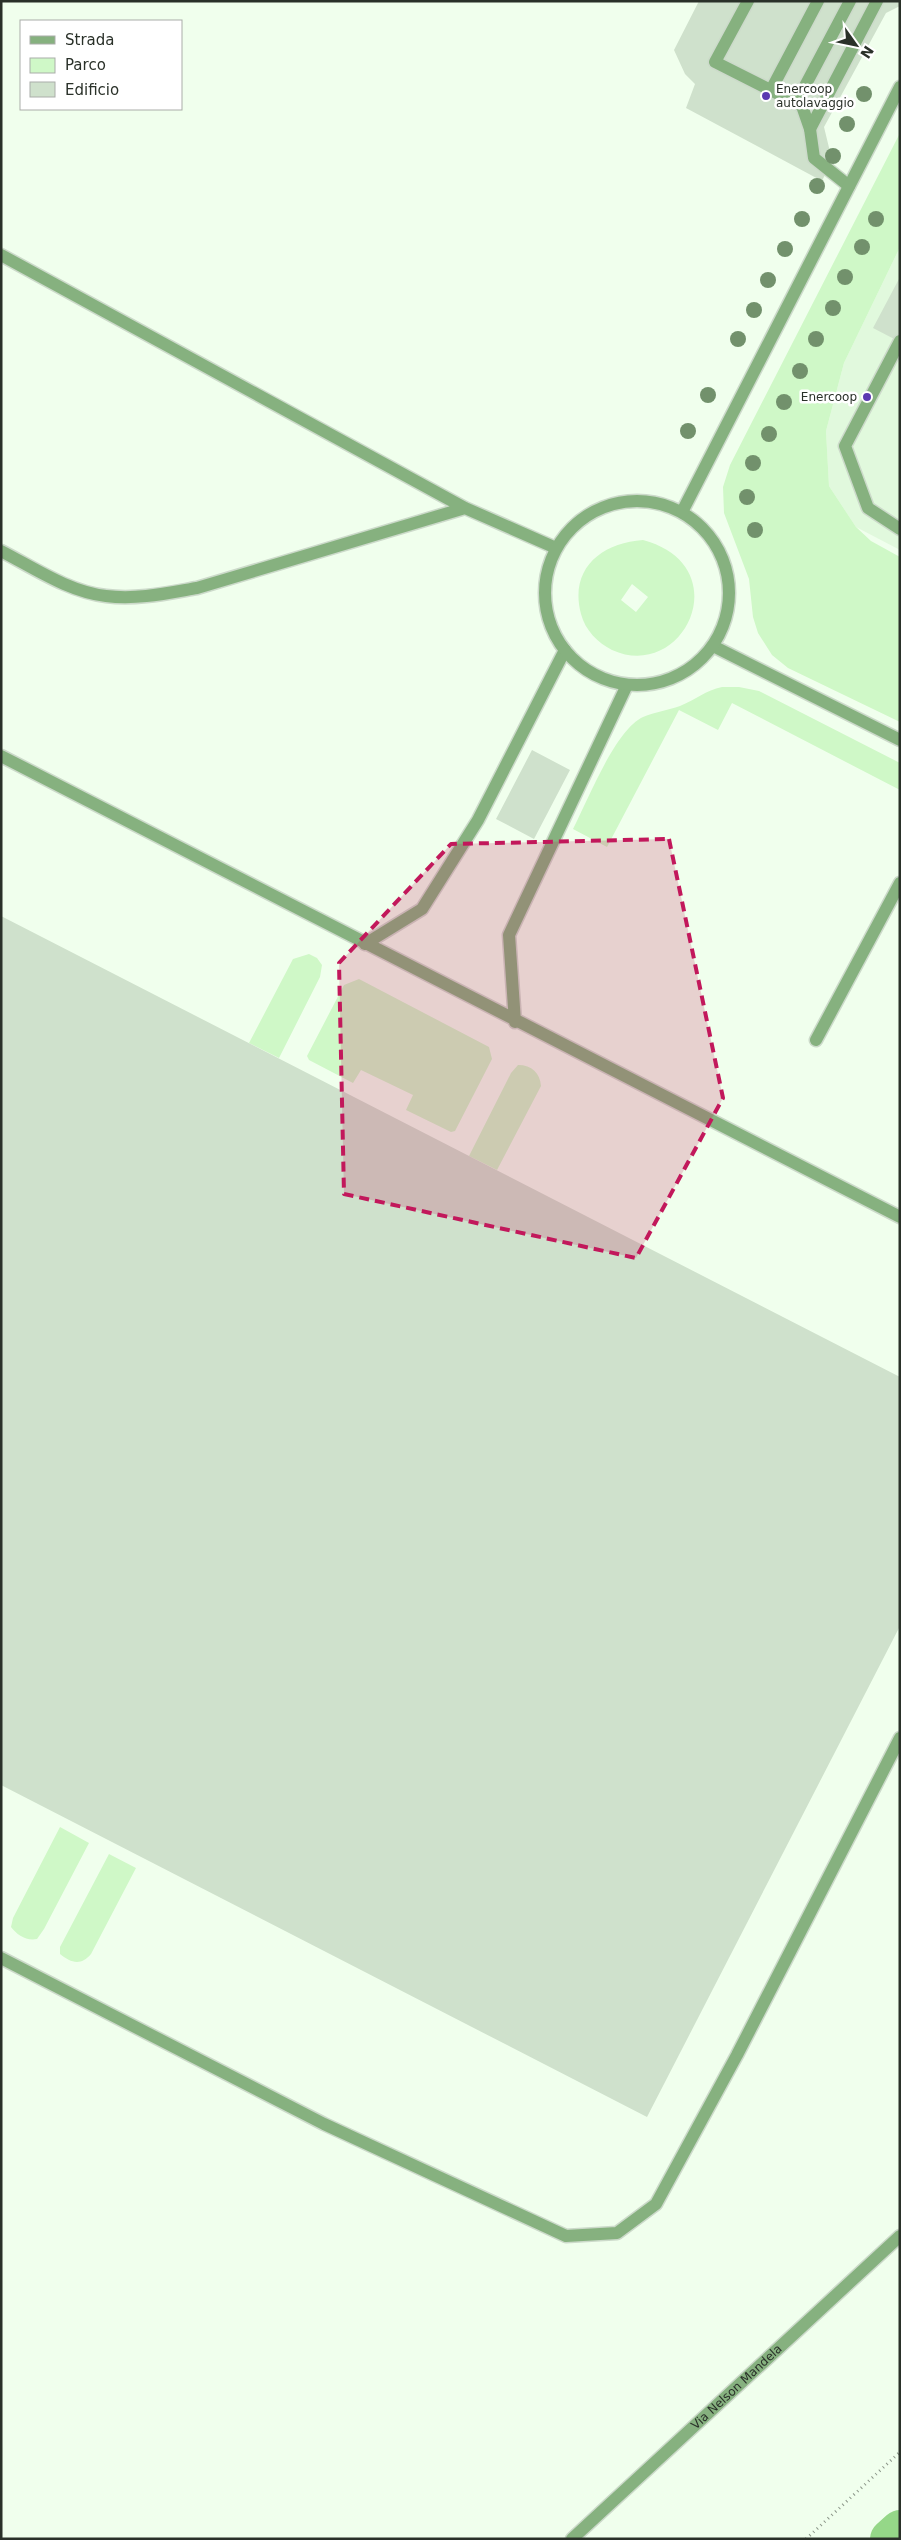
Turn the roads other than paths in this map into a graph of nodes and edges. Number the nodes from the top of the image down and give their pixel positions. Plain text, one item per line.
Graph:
1 (748, 1) edge
2 (818, 1) edge
3 (850, 1) edge
4 (877, 1) edge
5 (900, 87) edge
6 (771, 90) junction
7 (796, 103) junction
8 (810, 129) junction
9 (849, 186) junction
10 (1, 255) edge
11 (900, 340) edge
12 (465, 508) junction
13 (682, 512) junction
14 (900, 529) edge
15 (556, 548) junction
16 (1, 551) edge
17 (713, 646) junction
18 (565, 650) junction
19 (626, 685) junction
20 (900, 740) edge
21 (1, 756) edge
22 (900, 882) edge
23 (365, 944) junction
24 (515, 1022) junction
25 (816, 1040) dead end
26 (900, 1217) edge
27 (900, 1738) edge
28 (1, 1958) edge
29 (900, 2236) edge
30 (572, 2539) edge

1 - 6 street
2 - 6 street
3 - 7 street
4 - 8 street
5 - 9 street
6 - 7 street
7 - 8 street
8 - 9 street
9 - 13 street
10 - 12 street
11 - 14 street
12 - 15 street
12 - 16 street
13 - 15 street
13 - 17 street
15 - 18 street
17 - 19 street
17 - 20 street
18 - 19 street
18 - 23 street
19 - 24 street
21 - 23 street
22 - 25 street
23 - 24 street
24 - 26 street
27 - 28 street
29 - 30 street, Via Nelson Mandela

